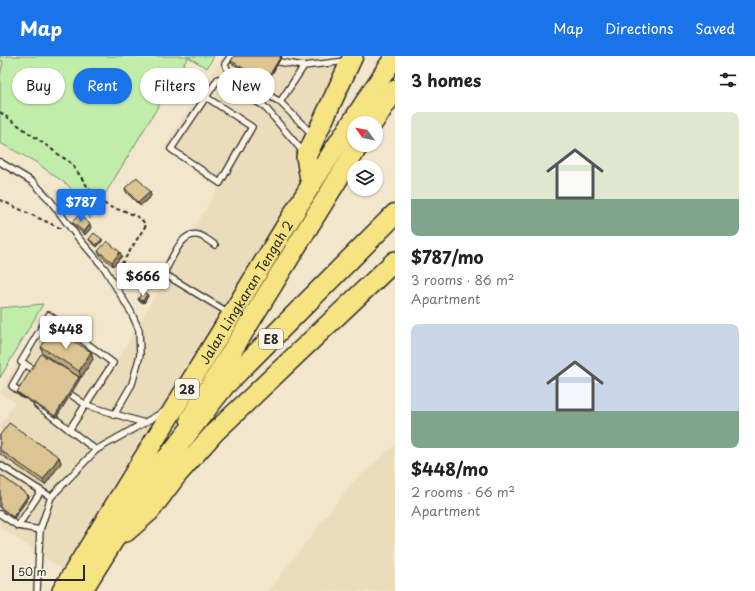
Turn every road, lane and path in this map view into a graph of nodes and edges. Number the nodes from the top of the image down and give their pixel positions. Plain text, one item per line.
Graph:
1 (230, 56) edge
2 (395, 56) edge
3 (351, 58) edge
4 (279, 62) edge
5 (304, 66) junction
6 (395, 90) edge
7 (209, 92) edge
8 (206, 97) joint
9 (280, 102) junction
10 (0, 112) edge
11 (377, 116) edge
12 (315, 136) junction
13 (355, 152) edge
14 (306, 157) junction
15 (0, 162) edge
16 (311, 185) junction
17 (0, 200) edge
18 (395, 214) edge
19 (76, 235) junction
20 (215, 245) dead end
21 (395, 261) edge
22 (112, 281) junction
23 (233, 316) junction
24 (25, 364) junction
25 (43, 376) edge
26 (56, 385) edge
27 (178, 404) junction
28 (86, 405) junction
29 (114, 415) junction
30 (144, 423) junction
31 (69, 430) junction
32 (96, 450) junction
33 (0, 465) edge
34 (156, 473) junction
35 (41, 491) junction
36 (51, 497) junction
37 (0, 514) edge
38 (18, 526) junction
39 (40, 530) junction
40 (110, 546) junction
41 (37, 591) edge
42 (62, 591) edge
43 (82, 591) edge

1 - 9 lane
2 - 16 highway, Jalan Lingkaran Tengah 2 / 28
3 - 5 lane
3 - 12 highway
4 - 5 lane
5 - 9 lane
6 - 11 highway
7 - 14 lane
8 - 8 lane
9 - 12 lane
10 - 22 path
12 - 14 highway
13 - 34 highway, Jalan Lingkaran Tengah 2 / 28
14 - 16 highway
15 - 19 lane
16 - 23 highway, Jalan Lingkaran Tengah 2 / 28
17 - 19 path
18 - 34 highway, E8
19 - 22 lane
20 - 23 lane
21 - 40 highway
22 - 29 lane
23 - 27 highway, Jalan Lingkaran Tengah 2 / 28
24 - 25 lane
24 - 28 lane
24 - 31 lane
26 - 28 lane
27 - 30 lane
27 - 42 highway, Jalan Lingkaran Tengah 2 / 28
28 - 29 lane
28 - 31 lane
29 - 30 lane
30 - 32 lane
31 - 32 lane
32 - 36 lane
33 - 35 lane
34 - 40 highway, Jalan Lingkaran Tengah 2 / 28
35 - 36 lane
35 - 38 lane
36 - 39 lane
37 - 38 lane
38 - 39 lane
39 - 41 lane
40 - 43 highway, Jalan Lingkaran Tengah 2 / 28

